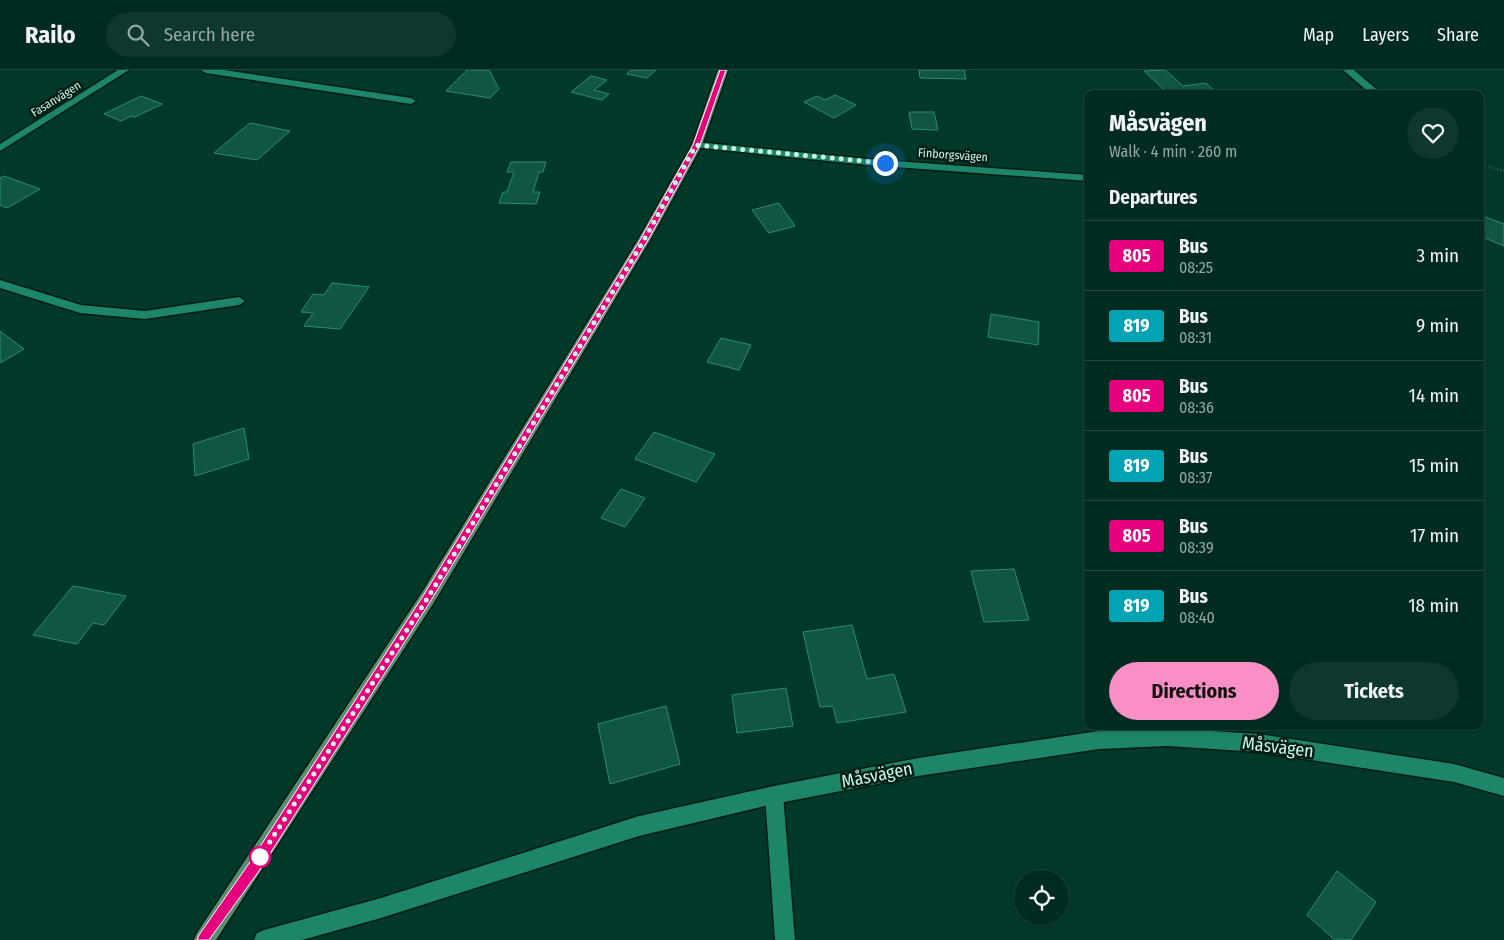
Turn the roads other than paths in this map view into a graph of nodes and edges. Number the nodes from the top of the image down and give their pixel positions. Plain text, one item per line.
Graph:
1 (124, 70) edge
2 (206, 70) edge
3 (723, 70) edge
4 (1348, 70) edge
5 (1372, 90) edge
6 (412, 101) dead end
7 (696, 145) junction
8 (0, 148) edge
9 (1084, 178) edge
10 (0, 284) edge
11 (239, 301) dead end
12 (1504, 787) edge
13 (774, 794) junction
14 (204, 940) edge
15 (264, 940) edge
16 (786, 940) edge

1 - 8 street, Fasanvägen
2 - 6 street
3 - 7 street
4 - 5 street
7 - 9 street, Finborgsvägen
7 - 14 street
10 - 11 street
12 - 13 street, Måsvägen
13 - 15 street, Måsvägen
13 - 16 street

